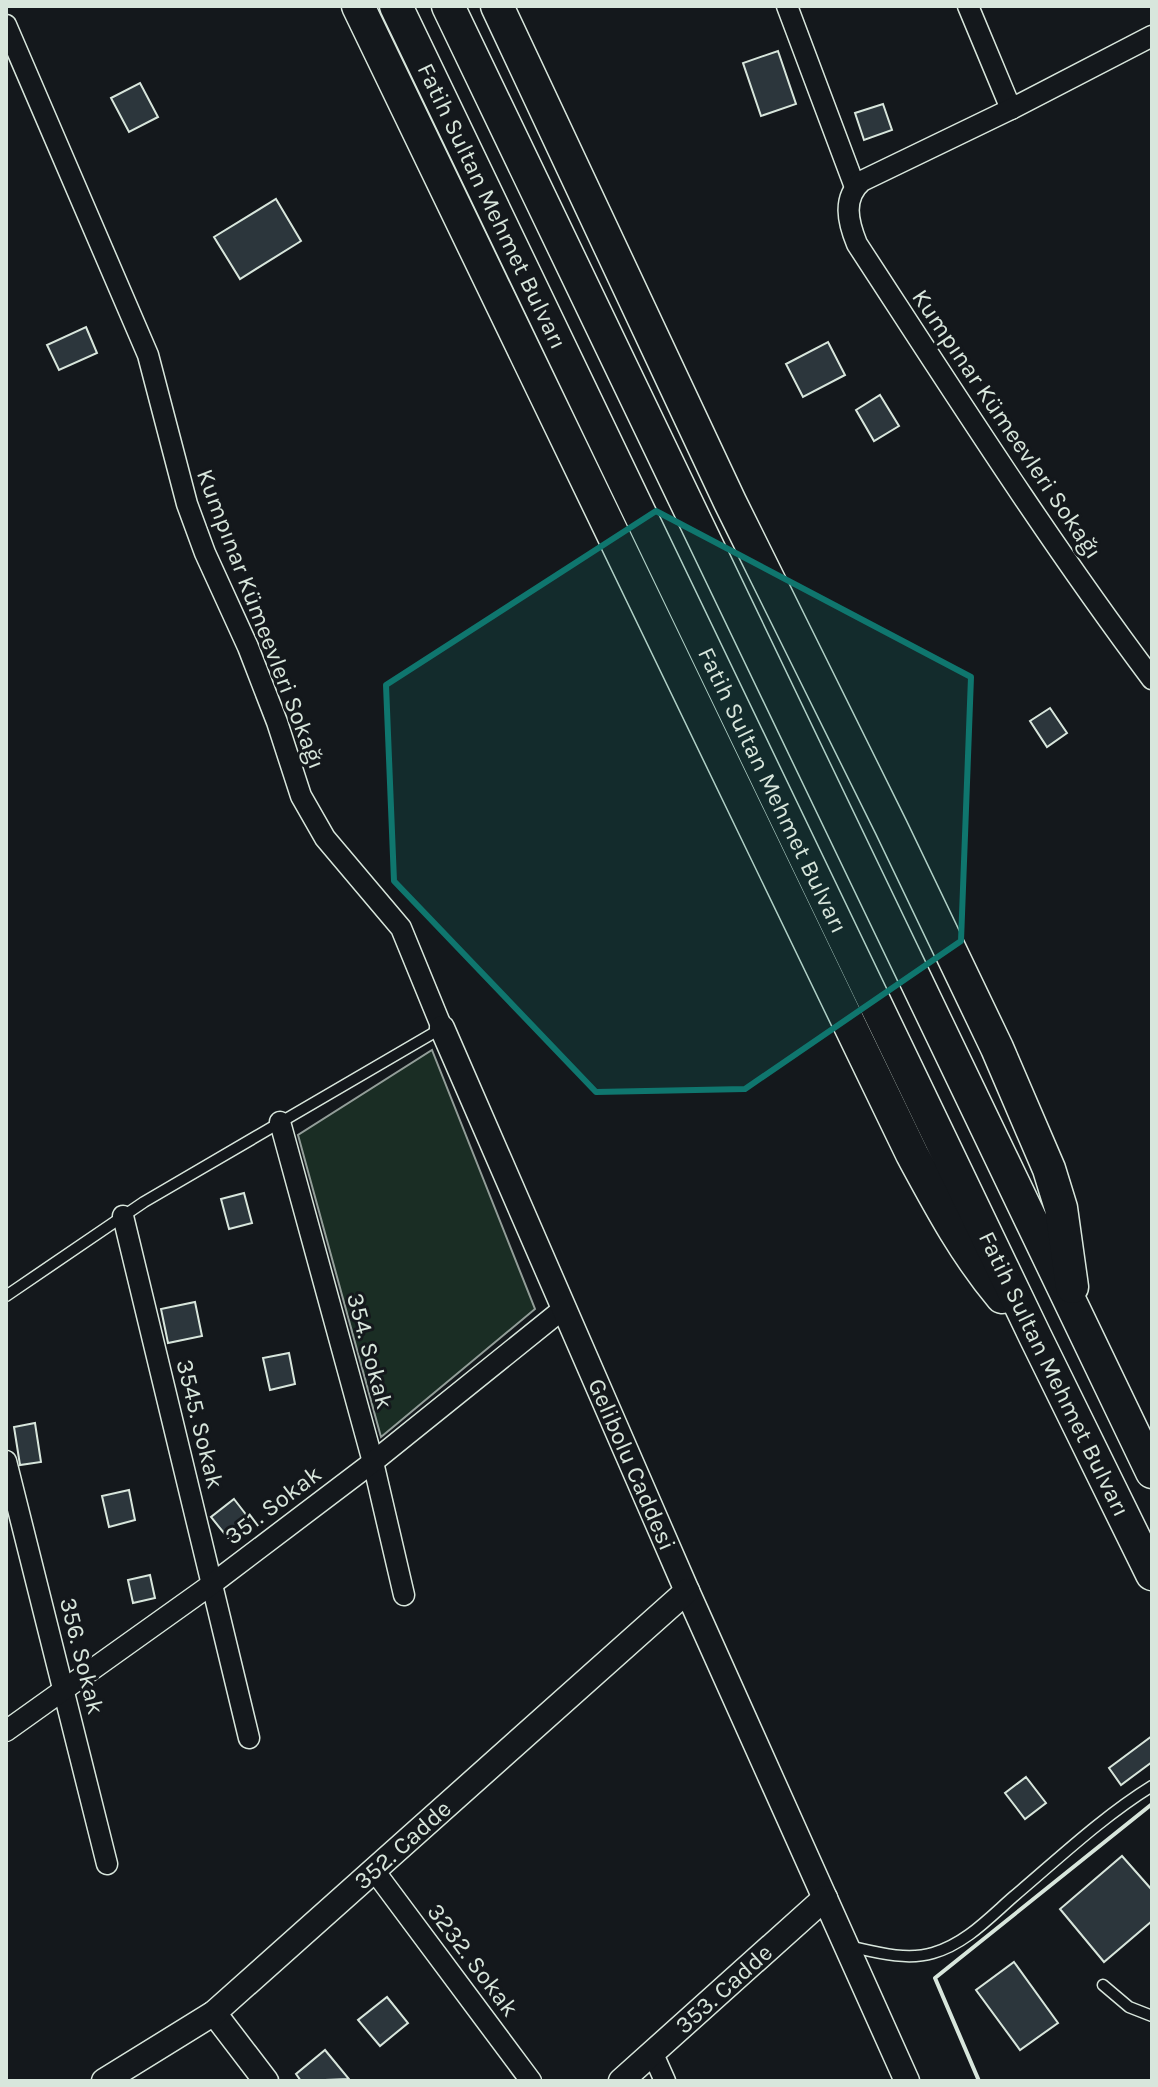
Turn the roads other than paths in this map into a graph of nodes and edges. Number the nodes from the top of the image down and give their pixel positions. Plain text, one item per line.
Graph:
1 (358, 6) edge
2 (396, 6) edge
3 (448, 6) edge
4 (497, 6) edge
5 (787, 6) edge
6 (968, 6) edge
7 (6, 25) edge
8 (1152, 36) edge
9 (1011, 109) junction
10 (855, 187) junction
11 (1152, 679) edge
12 (442, 1028) junction
13 (280, 1122) junction
14 (123, 1216) junction
15 (6, 1296) edge
16 (563, 1309) junction
17 (1076, 1318) junction
18 (1035, 1336) junction
19 (6, 1461) edge
20 (373, 1462) junction
21 (1152, 1472) edge
22 (1152, 1574) edge
23 (212, 1584) junction
24 (687, 1591) junction
25 (404, 1595) dead end
26 (63, 1689) junction
27 (6, 1731) edge
28 (249, 1738) dead end
29 (1152, 1786) edge
30 (107, 1864) dead end
31 (373, 1869) junction
32 (825, 1898) junction
33 (846, 1946) junction
34 (1103, 1985) dead end
35 (214, 2013) junction
36 (1152, 2016) edge
37 (653, 2054) junction
38 (104, 2081) edge
39 (266, 2081) edge
40 (531, 2081) edge
41 (621, 2081) edge
42 (665, 2081) edge
43 (907, 2081) edge

1 - 18 highway
2 - 18 highway, Fatih Sultan Mehmet Bulvarı
3 - 17 highway, Fatih Sultan Mehmet Bulvarı
4 - 17 highway
5 - 10 street, Kumpınar Kümeevleri Sokağı
6 - 9 street
7 - 12 street, Kumpınar Kümeevleri Sokağı
8 - 9 street
9 - 10 street
10 - 11 street, Kumpınar Kümeevleri Sokağı
12 - 13 lane
12 - 16 street, Gelibolu Caddesi
13 - 14 lane
13 - 20 street, 354. Sokak
14 - 15 lane
14 - 23 street, 3545. Sokak
16 - 20 street, 351. Sokak
16 - 24 street, Gelibolu Caddesi
17 - 21 highway, Fatih Sultan Mehmet Bulvarı
18 - 22 highway, Fatih Sultan Mehmet Bulvarı
19 - 26 street, 356. Sokak
20 - 23 street, 351. Sokak
20 - 25 street, 354. Sokak
23 - 26 street, 351. Sokak
23 - 28 street, 3545. Sokak
24 - 31 street, 352. Cadde
24 - 32 street, Gelibolu Caddesi
26 - 27 street, 351. Sokak
26 - 30 street, 356. Sokak
29 - 33 lane
31 - 35 street, 352. Cadde
31 - 40 street, 3232. Sokak
32 - 33 street, Gelibolu Caddesi
32 - 37 street, 353. Cadde
33 - 43 street, Gelibolu Caddesi
34 - 36 lane
35 - 38 street, 352. Cadde
35 - 39 street
37 - 41 street, 353. Cadde
37 - 42 street

